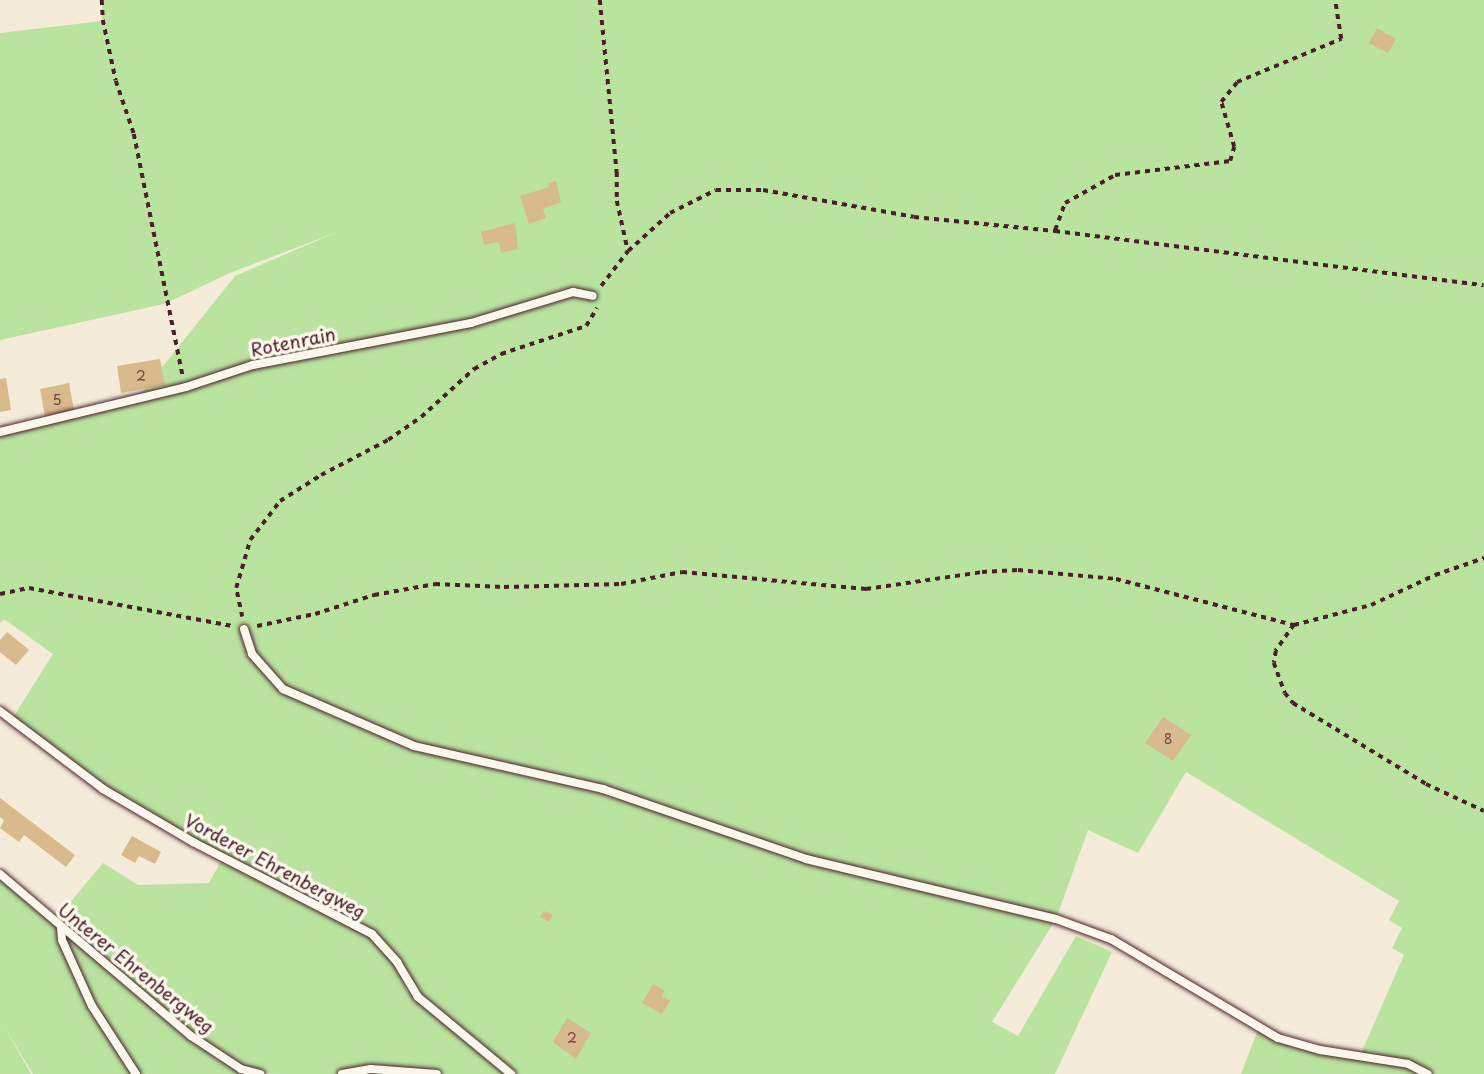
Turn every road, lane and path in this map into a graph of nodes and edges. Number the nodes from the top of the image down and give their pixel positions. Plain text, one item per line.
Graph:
1 (102, 0) edge
2 (600, 0) edge
3 (1335, 0) edge
4 (1055, 231) junction
5 (628, 251) junction
6 (1484, 285) edge
7 (593, 296) junction
8 (186, 387) junction
9 (0, 432) edge
10 (1484, 558) edge
11 (0, 594) edge
12 (1294, 625) junction
13 (244, 629) junction
14 (0, 711) edge
15 (1484, 811) edge
16 (0, 874) edge
17 (61, 928) junction
18 (136, 1074) edge
19 (260, 1074) edge
20 (342, 1074) edge
21 (437, 1074) edge
22 (511, 1074) edge
23 (1428, 1074) edge

1 - 8 path
2 - 5 path
3 - 4 path
4 - 5 path
4 - 6 path
5 - 7 path
7 - 8 lane, Rotenrain
7 - 13 path
8 - 9 lane, Rotenrain
10 - 12 path
11 - 13 path
12 - 13 path
12 - 15 path
13 - 23 lane
14 - 22 lane, Vorderer Ehrenbergweg
16 - 17 lane, Unterer Ehrenbergweg
17 - 18 lane
17 - 19 lane, Unterer Ehrenbergweg
20 - 21 lane

